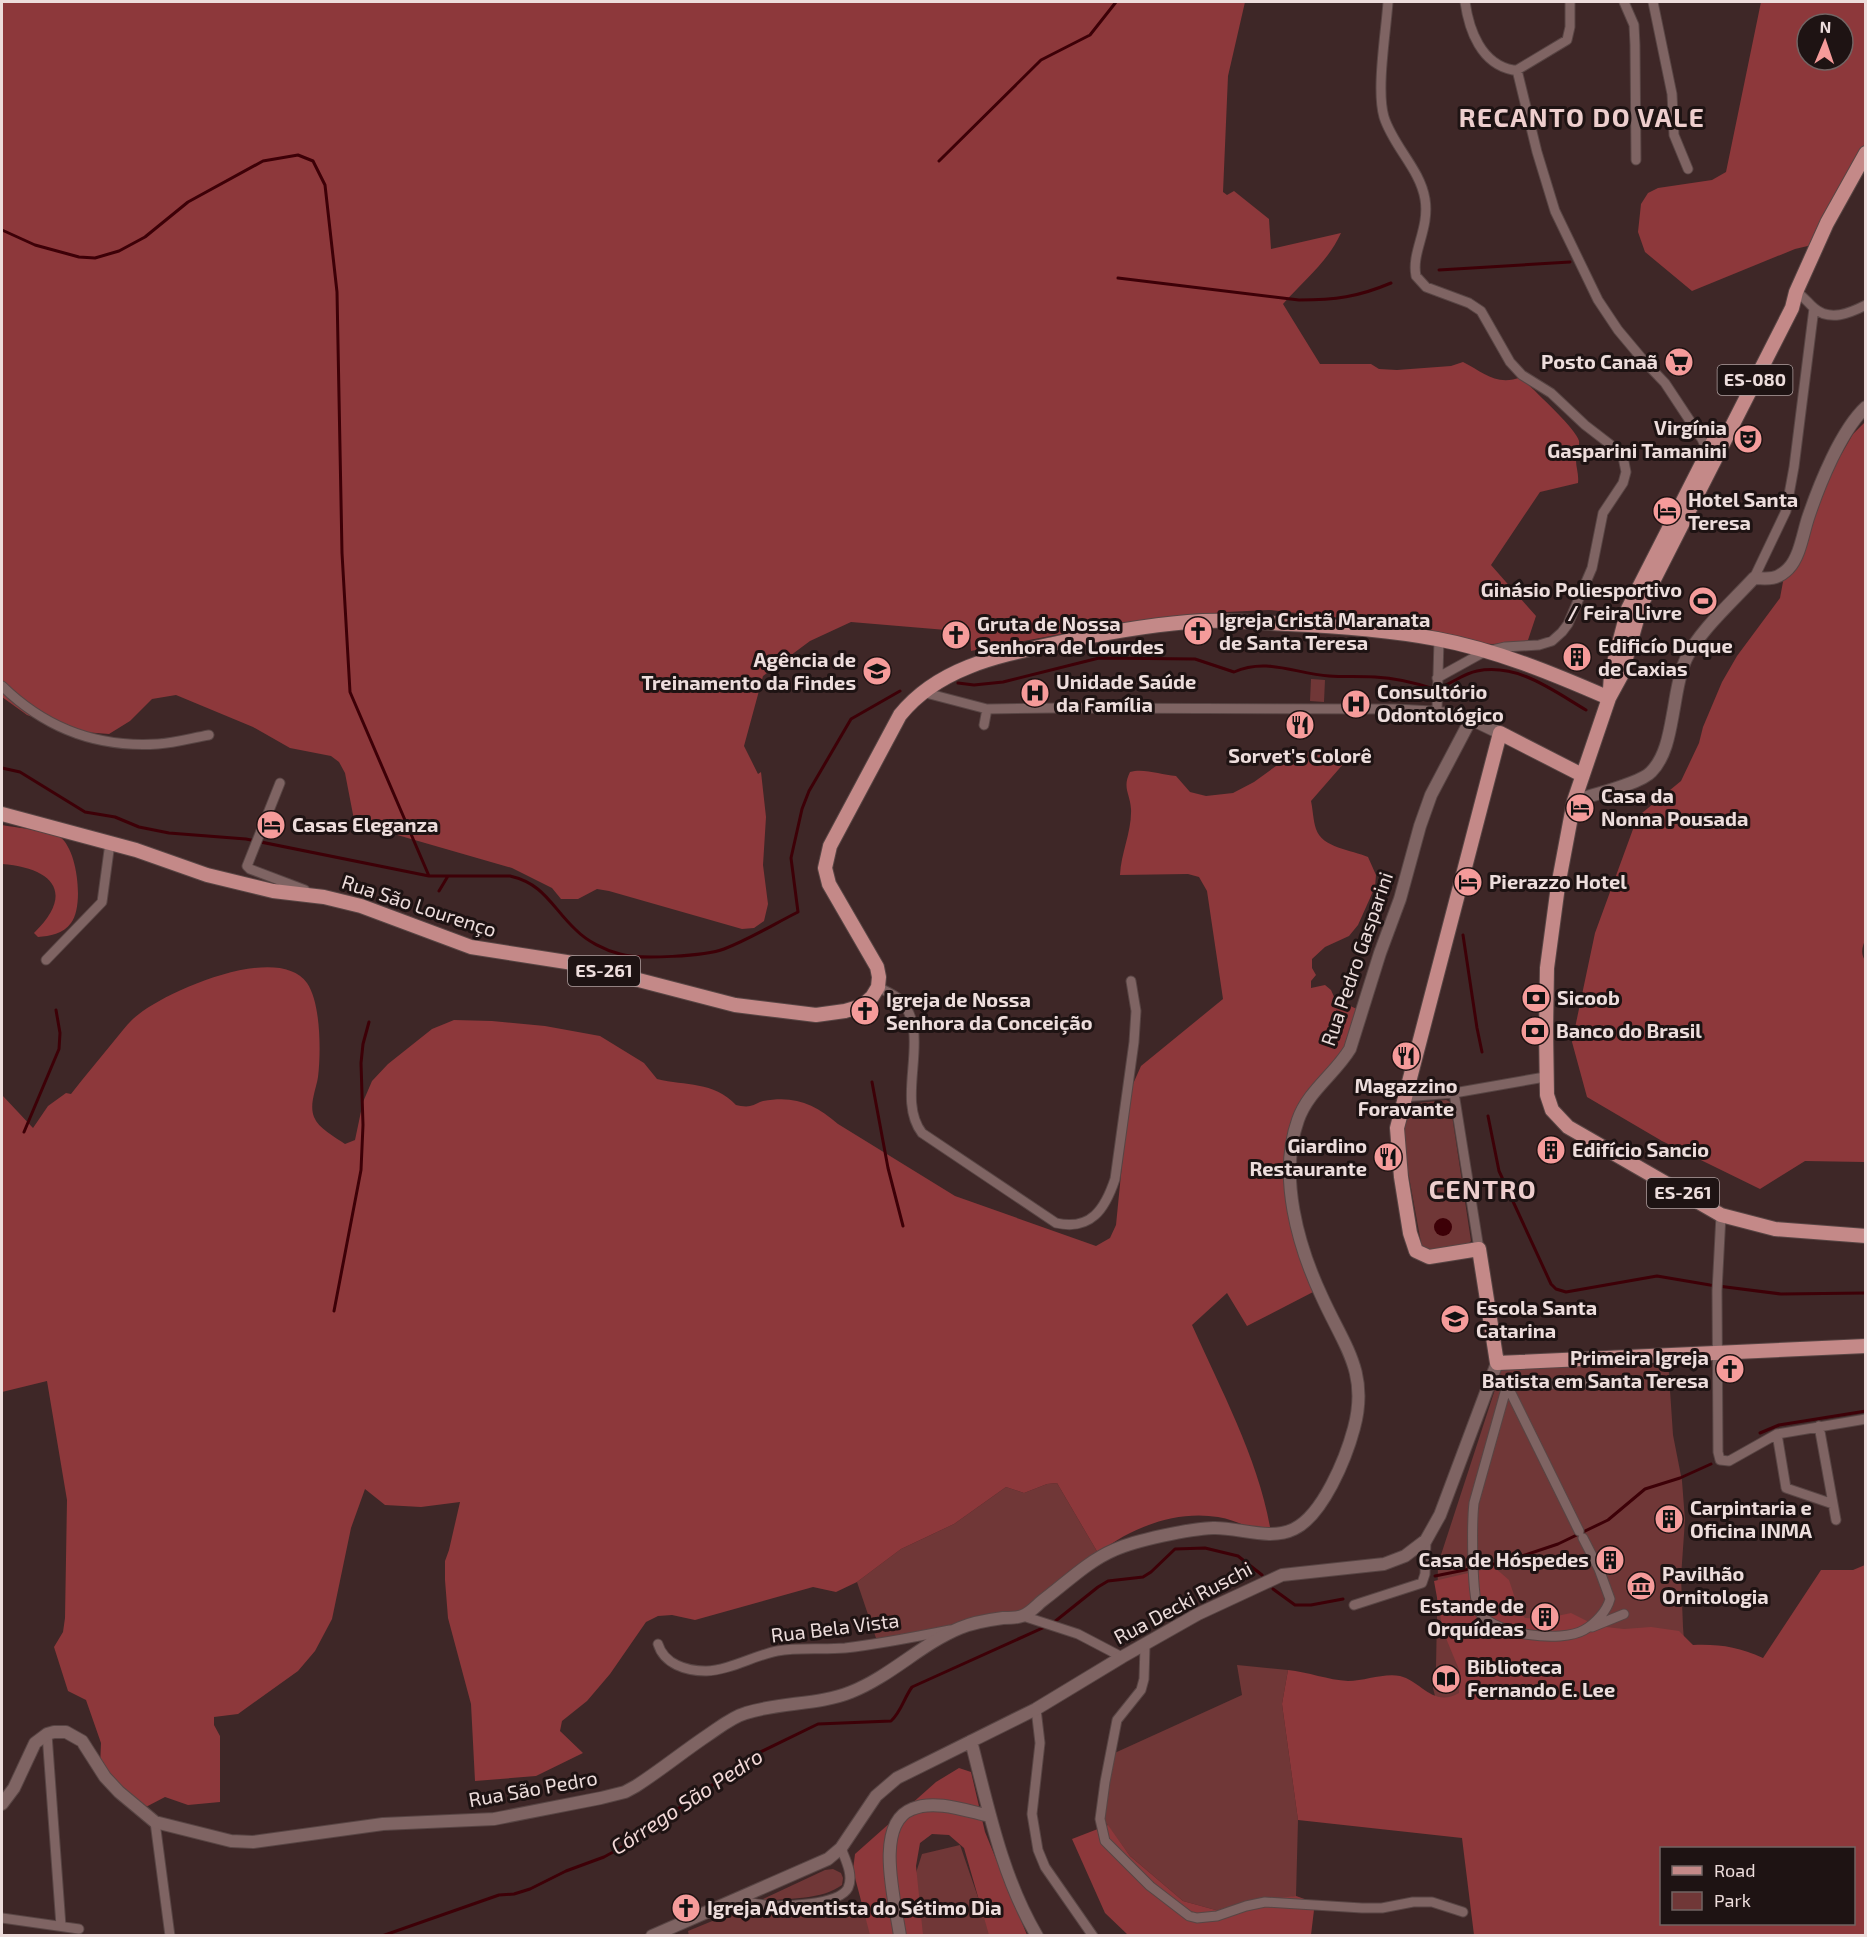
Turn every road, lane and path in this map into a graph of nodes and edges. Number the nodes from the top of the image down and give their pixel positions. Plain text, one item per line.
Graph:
1 (1388, 2) edge
2 (1465, 2) edge
3 (1570, 2) edge
4 (1624, 2) edge
5 (1653, 2) edge
6 (1517, 70) junction
7 (1866, 153) edge
8 (1636, 160) dead end
9 (1688, 170) dead end
10 (1796, 291) junction
11 (1866, 305) edge
12 (1814, 308) junction
13 (1866, 407) edge
14 (1708, 452) junction
15 (1754, 578) junction
16 (1439, 639) junction
17 (1484, 652) junction
18 (1437, 685) junction
19 (2, 686) edge
20 (922, 692) junction
21 (1609, 698) junction
22 (987, 709) junction
23 (1437, 710) junction
24 (1471, 719) junction
25 (984, 725) dead end
26 (1500, 733) junction
27 (209, 735) dead end
28 (1582, 775) junction
29 (280, 783) dead end
30 (1574, 801) junction
31 (2, 814) edge
32 (110, 843) junction
33 (324, 897) junction
34 (46, 960) dead end
35 (1131, 981) dead end
36 (879, 987) junction
37 (1545, 1077) junction
38 (1454, 1093) junction
39 (1404, 1097) junction
40 (1721, 1215) junction
41 (1866, 1236) edge
42 (1479, 1250) junction
43 (1866, 1346) edge
44 (1717, 1352) junction
45 (1497, 1363) junction
46 (1629, 1385) dead end
47 (1508, 1387) junction
48 (1866, 1419) edge
49 (1820, 1426) junction
50 (1777, 1434) junction
51 (1833, 1504) junction
52 (1836, 1520) dead end
53 (1426, 1540) junction
54 (1354, 1605) dead end
55 (1624, 1614) dead end
56 (1023, 1616) junction
57 (958, 1629) junction
58 (1584, 1630) junction
59 (658, 1644) dead end
60 (1144, 1646) junction
61 (1122, 1657) junction
62 (1036, 1709) junction
63 (47, 1734) junction
64 (971, 1741) junction
65 (2, 1804) edge
66 (990, 1816) junction
67 (155, 1822) junction
68 (841, 1848) junction
69 (737, 1900) junction
70 (1463, 1912) dead end
71 (2, 1918) edge
72 (61, 1926) junction
73 (79, 1929) dead end
74 (678, 1931) edge
75 (170, 1935) edge
76 (652, 1935) edge
77 (900, 1935) edge
78 (1037, 1935) edge
79 (1093, 1935) edge

1 - 17 street
2 - 6 street
3 - 6 street
4 - 8 street
5 - 9 street
6 - 14 street
7 - 10 main road, ES-080
10 - 12 street
10 - 14 main road, ES-080
10 - 21 main road, ES-080
11 - 12 street
12 - 15 street
13 - 15 street
14 - 21 main road, ES-080
15 - 30 street
16 - 17 main road
16 - 18 street
16 - 20 main road
17 - 18 street
17 - 21 main road
18 - 23 street
19 - 27 street
20 - 22 street
20 - 36 main road
21 - 28 main road, ES-261
22 - 23 street
22 - 25 street
23 - 24 street
24 - 26 street
24 - 56 street, Rua Pedro Gasparini
26 - 28 main road
26 - 39 main road
28 - 30 main road, ES-261
29 - 33 street
30 - 37 main road, ES-261
31 - 32 main road, Rua São Lourenço / ES-261
32 - 33 main road, Rua São Lourenço / ES-261
32 - 34 street
33 - 36 main road, Rua São Lourenço / ES-261
35 - 36 street
37 - 38 street
37 - 40 main road, ES-261
38 - 39 street
38 - 42 street
39 - 42 main road
40 - 41 main road, ES-261
40 - 44 street
42 - 45 main road
43 - 44 main road
44 - 45 main road
44 - 50 street
45 - 53 street
46 - 47 street
47 - 58 street
47 - 58 street
48 - 49 street
49 - 50 street
49 - 51 street
50 - 51 street
51 - 52 street
53 - 54 street
53 - 60 street, Rua Decki Ruschi
55 - 58 street
56 - 57 street, Rua São Pedro
56 - 61 street
57 - 59 street, Rua Bela Vista
57 - 67 street, Rua São Pedro
60 - 61 street, Rua Decki Ruschi
60 - 70 street
61 - 62 street, Rua Decki Ruschi
62 - 64 street, Rua Decki Ruschi
62 - 79 street
63 - 65 street
63 - 67 street, Rua São Pedro
63 - 72 street
64 - 66 street
64 - 68 street, Rua Decki Ruschi
66 - 77 street
66 - 78 street
67 - 75 street
68 - 69 street
68 - 69 street
69 - 74 street
71 - 72 street
72 - 73 street
74 - 76 street

